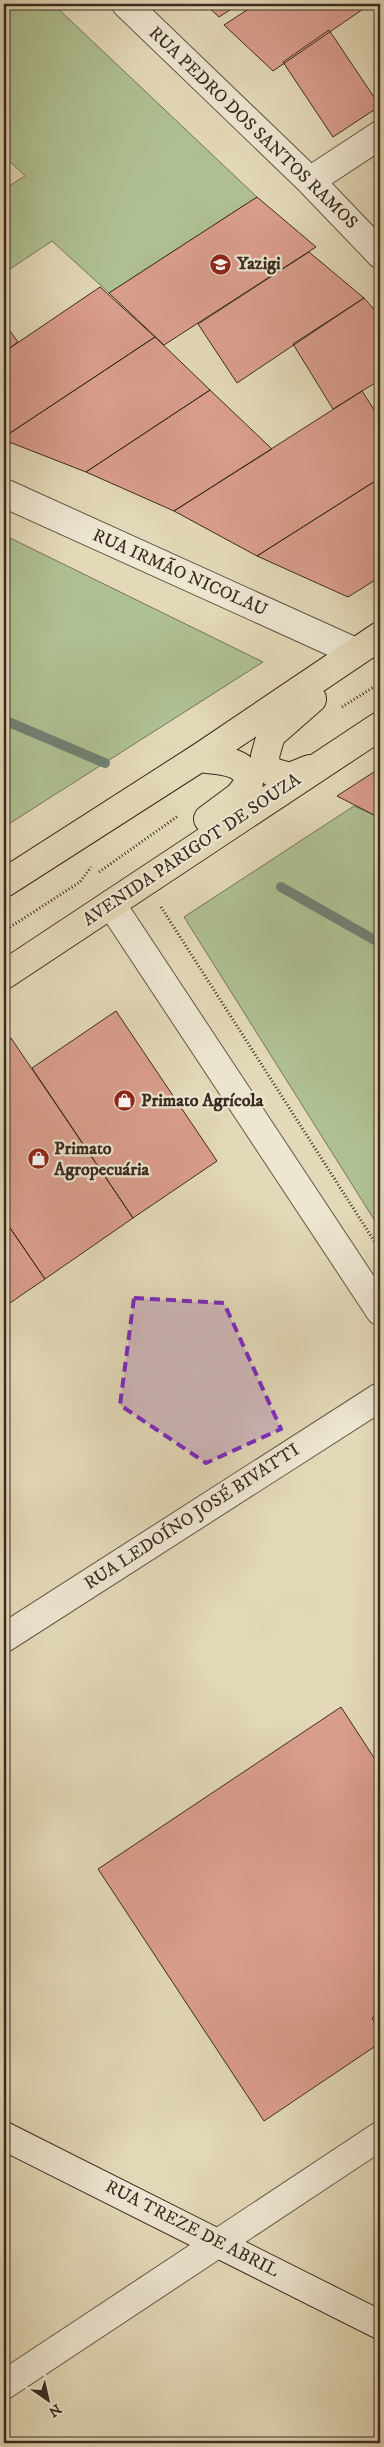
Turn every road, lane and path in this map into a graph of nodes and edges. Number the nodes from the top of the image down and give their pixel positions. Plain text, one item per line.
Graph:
1 (126, 4) edge
2 (380, 135) edge
3 (310, 182) junction
4 (380, 254) edge
5 (4, 494) edge
6 (380, 636) edge
7 (355, 652) junction
8 (380, 726) edge
9 (199, 758) junction
10 (322, 764) junction
11 (145, 881) junction
12 (4, 883) edge
13 (111, 904) junction
14 (4, 975) edge
15 (380, 1250) edge
16 (380, 1311) edge
17 (380, 1397) edge
18 (4, 1638) edge
19 (4, 2136) edge
20 (380, 2136) edge
21 (220, 2242) junction
22 (380, 2325) edge
23 (4, 2385) edge

1 - 3 street, RUA PEDRO DOS SANTOS RAMOS
2 - 3 street
3 - 4 street, RUA PEDRO DOS SANTOS RAMOS
5 - 7 street, RUA IRMÃO NICOLAU
6 - 7 main road
7 - 9 main road
7 - 10 main road
8 - 10 main road, AVENIDA PARIGOT DE SOUZA
9 - 12 main road
9 - 13 main road
10 - 11 main road, AVENIDA PARIGOT DE SOUZA
11 - 13 main road, AVENIDA PARIGOT DE SOUZA
11 - 15 path
13 - 14 main road, AVENIDA PARIGOT DE SOUZA
13 - 16 street
17 - 18 street, RUA LEDOÍNO JOSÉ BIVATTI
19 - 21 street, RUA TREZE DE ABRIL
20 - 21 street
21 - 22 street, RUA TREZE DE ABRIL
21 - 23 street

